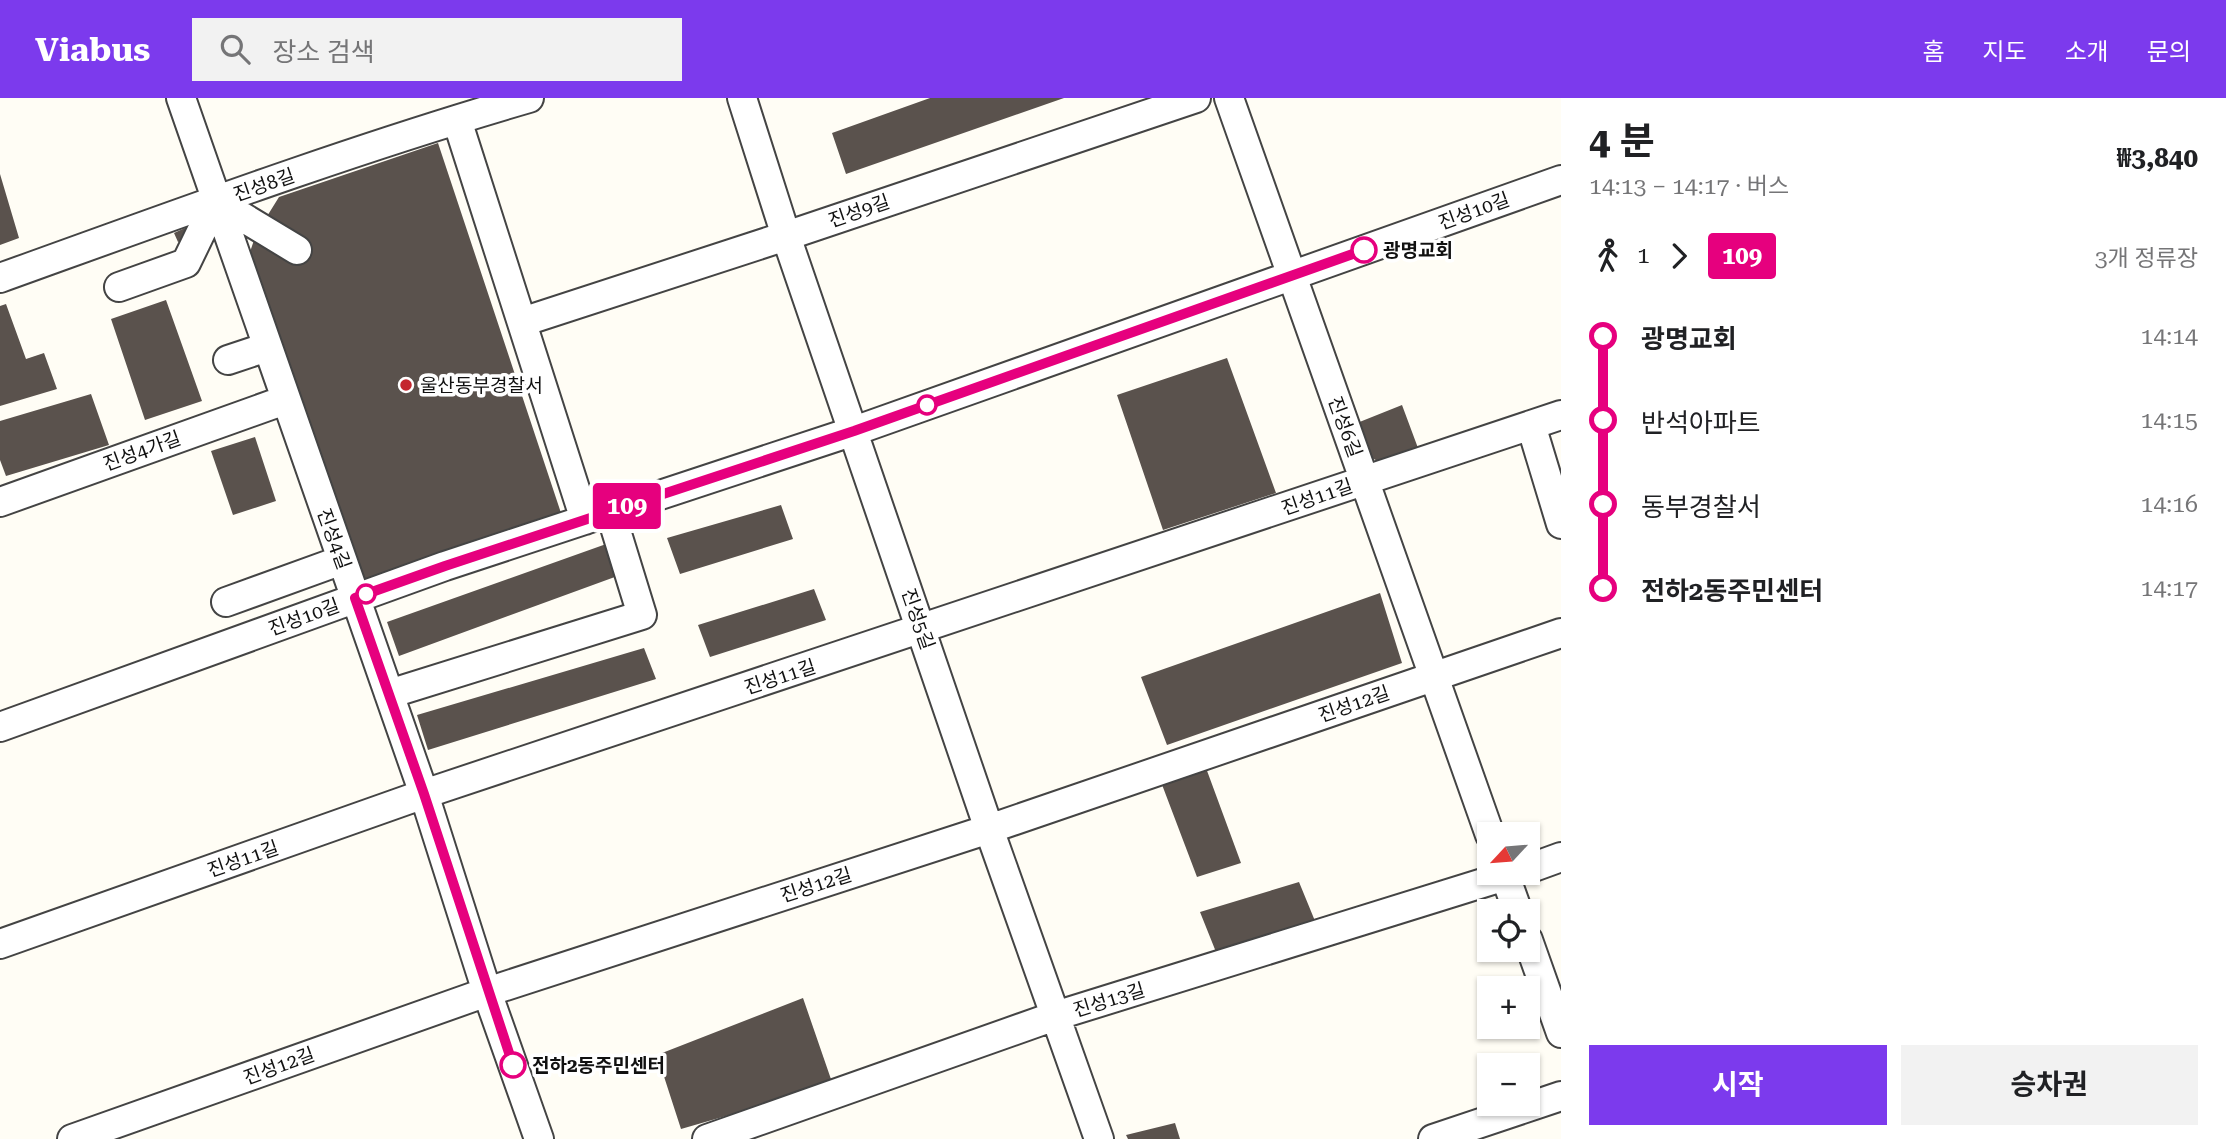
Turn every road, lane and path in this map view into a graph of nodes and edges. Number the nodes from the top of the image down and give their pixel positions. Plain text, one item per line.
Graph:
1 (181, 98) edge
2 (529, 98) edge
3 (742, 98) edge
4 (1196, 98) edge
5 (1229, 98) edge
6 (457, 120) junction
7 (1561, 180) edge
8 (216, 201) junction
9 (786, 236) junction
10 (297, 250) dead end
11 (1292, 276) junction
12 (0, 278) edge
13 (119, 287) dead end
14 (522, 322) junction
15 (267, 347) junction
16 (228, 360) dead end
17 (285, 400) junction
18 (1561, 415) edge
19 (1531, 425) junction
20 (854, 431) junction
21 (1365, 481) junction
22 (0, 502) edge
23 (598, 516) junction
24 (1561, 524) edge
25 (342, 560) junction
26 (355, 598) junction
27 (226, 602) dead end
28 (922, 630) junction
29 (1561, 633) edge
30 (1435, 677) junction
31 (389, 694) junction
32 (0, 727) edge
33 (424, 794) junction
34 (1485, 822) edge
35 (989, 829) junction
36 (1561, 857) edge
37 (1540, 864) edge
38 (1477, 884) edge
39 (0, 944) edge
40 (1536, 962) edge
41 (488, 992) junction
42 (1055, 1016) junction
43 (1561, 1033) edge
44 (1561, 1096) edge
45 (72, 1139) edge
46 (539, 1139) edge
47 (707, 1139) edge
48 (1099, 1139) edge
49 (1433, 1139) edge

1 - 8 street, 진성4길
2 - 6 street, 진성8길
3 - 9 street, 진성5길
4 - 9 street, 진성9길
5 - 11 street, 진성6길
6 - 8 street, 진성8길
6 - 14 street
7 - 11 street, 진성10길
8 - 10 street
8 - 12 street, 진성8길
8 - 13 street
8 - 15 street, 진성4길
9 - 14 street, 진성9길
9 - 20 street, 진성5길
11 - 20 street, 진성10길
11 - 21 street, 진성6길
14 - 23 street
15 - 16 street
15 - 17 street, 진성4길
17 - 22 street, 진성4가길
17 - 25 street, 진성4길
18 - 19 street, 진성11길
19 - 21 street, 진성11길
19 - 24 street
20 - 23 street, 진성10길
20 - 28 street, 진성5길
21 - 28 street, 진성11길
21 - 30 street, 진성6길
23 - 26 street, 진성10길
23 - 31 street
25 - 26 street, 진성4길
25 - 27 street
26 - 31 street, 진성4길
26 - 32 street, 진성10길
28 - 33 street, 진성11길
28 - 35 street, 진성5길
29 - 30 street, 진성12길
30 - 34 street, 진성6길
30 - 35 street, 진성12길
31 - 33 street, 진성4길
33 - 39 street, 진성11길
33 - 41 street, 진성4길
35 - 41 street, 진성12길
35 - 42 street, 진성5길
36 - 37 street, 진성13길
38 - 42 street, 진성13길
40 - 43 street
41 - 45 street, 진성12길
41 - 46 street, 진성4길
42 - 47 street, 진성13길
42 - 48 street, 진성5길
44 - 49 street

